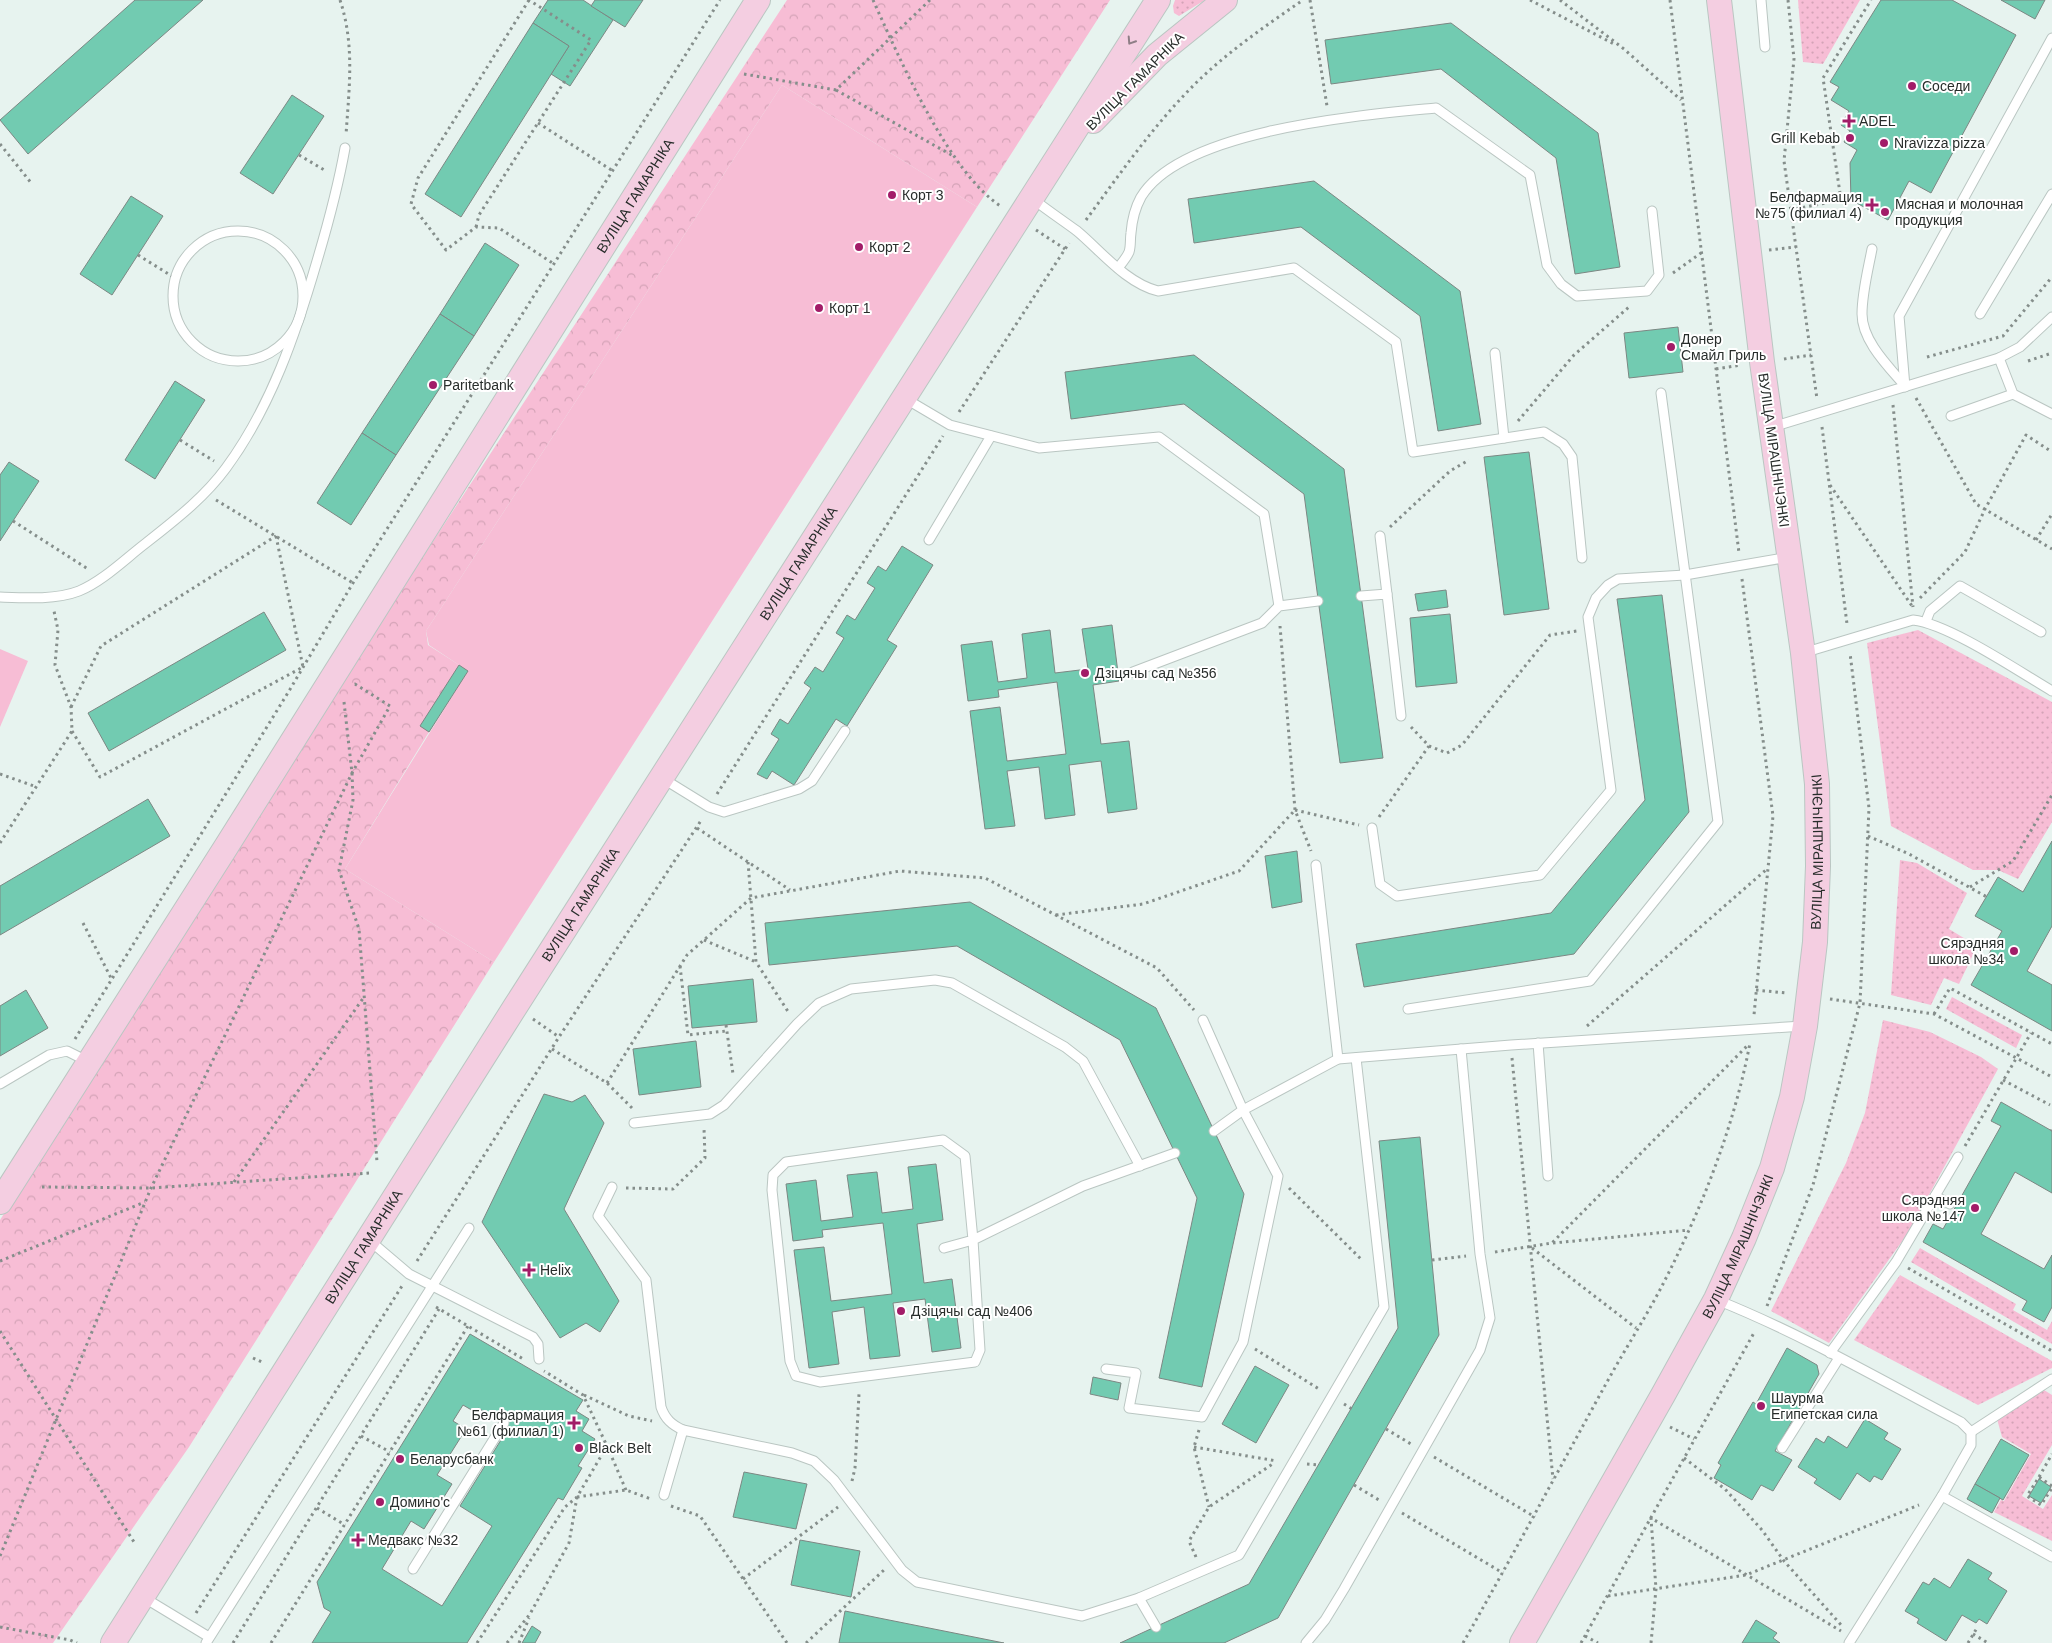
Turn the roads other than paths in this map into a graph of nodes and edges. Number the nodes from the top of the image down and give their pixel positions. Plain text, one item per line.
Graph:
1 (758, 0) edge
2 (1158, 0) edge
3 (1225, 0) edge
4 (1718, 0) edge
5 (1761, 0) edge
6 (2052, 38) edge
7 (1765, 47) dead end
8 (345, 148) road end
9 (1050, 168) junction
10 (2052, 194) edge
11 (1030, 198) junction
12 (1652, 211) dead end
13 (1872, 249) dead end
14 (1118, 268) junction
15 (1980, 314) dead end
16 (301, 316) junction
17 (2052, 317) edge
18 (1495, 353) dead end
19 (1999, 358) junction
20 (1905, 387) junction
21 (1661, 393) dead end
22 (2013, 394) junction
23 (904, 398) junction
24 (2052, 414) edge
25 (1951, 416) dead end
26 (1772, 427) junction
27 (991, 436) junction
28 (1504, 438) junction
29 (1380, 536) dead end
30 (929, 540) dead end
31 (1790, 557) junction
32 (1582, 558) dead end
33 (1685, 575) junction
34 (1387, 594) junction
35 (1361, 596) dead end
36 (0, 597) edge
37 (1318, 601) dead end
38 (1279, 606) junction
39 (1926, 621) junction
40 (2041, 632) dead end
41 (1803, 653) junction
42 (1133, 672) dead end
43 (2052, 691) edge
44 (1401, 716) road end
45 (845, 731) dead end
46 (662, 778) junction
47 (1372, 828) road end
48 (1316, 865) road end
49 (1408, 1009) dead end
50 (1203, 1020) road end
51 (1805, 1026) junction
52 (1538, 1043) junction
53 (1461, 1049) junction
54 (1356, 1058) junction
55 (1338, 1059) junction
56 (90, 1062) junction
57 (0, 1084) edge
58 (1243, 1110) junction
59 (634, 1123) road end
60 (1214, 1131) dead end
61 (1175, 1152) dead end
62 (1958, 1157) road end
63 (1140, 1166) junction
64 (1548, 1176) dead end
65 (612, 1187) road end
66 (2, 1194) edge
67 (1935, 1196) junction
68 (1950, 1204) dead end
69 (469, 1228) dead end
70 (368, 1240) junction
71 (973, 1240) junction
72 (944, 1248) dead end
73 (432, 1286) junction
74 (1716, 1299) junction
75 (1830, 1353) junction
76 (1839, 1358) junction
77 (539, 1359) dead end
78 (1106, 1369) dead end
79 (2052, 1379) edge
80 (504, 1423) dead end
81 (684, 1430) junction
82 (1971, 1432) junction
83 (1782, 1448) dead end
84 (1942, 1496) junction
85 (664, 1499) road end
86 (2052, 1557) edge
87 (413, 1569) dead end
88 (142, 1596) junction
89 (1139, 1598) junction
90 (1156, 1627) dead end
91 (208, 1640) edge
92 (1851, 1640) edge
93 (113, 1643) edge
94 (1306, 1643) edge
95 (1522, 1643) edge
96 (1861, 1643) edge

1 - 56 main road, ВУЛІЦА ГАМАРНІКА
2 -> 9 main road, ВУЛІЦА ГАМАРНІКА
3 - 9 main road, ВУЛІЦА ГАМАРНІКА
4 - 26 main road, ВУЛІЦА МІРАШНІЧЭНКІ
5 - 7 lane
6 - 20 lane
8 - 16 lane
9 - 11 main road, ВУЛІЦА ГАМАРНІКА
10 - 15 lane
11 - 14 lane
11 - 23 main road, ВУЛІЦА ГАМАРНІКА
12 - 14 lane
13 - 20 lane
14 - 28 lane
16 - 16 lane
16 - 36 lane
17 - 19 lane
18 - 28 lane
19 - 20 lane
19 - 22 lane
20 - 26 lane
21 - 33 lane
22 - 24 lane
22 - 25 lane
23 - 27 lane
23 - 46 main road, ВУЛІЦА ГАМАРНІКА
26 - 31 main road, ВУЛІЦА МІРАШНІЧЭНКІ
27 - 30 lane
27 - 38 lane
28 - 32 lane
29 - 34 lane
31 - 33 lane
31 - 41 main road, ВУЛІЦА МІРАШНІЧЭНКІ
33 - 47 lane
33 - 49 lane
34 - 35 lane
34 - 44 lane
37 - 38 lane
38 - 42 lane
39 - 40 lane
39 - 41 lane
39 - 43 lane
41 - 51 main road, ВУЛІЦА МІРАШНІЧЭНКІ
45 - 46 lane
46 - 70 main road, ВУЛІЦА ГАМАРНІКА
48 - 55 lane
50 - 58 lane
51 - 52 lane
51 - 74 main road, ВУЛІЦА МІРАШНІЧЭНКІ
52 - 53 lane
52 - 64 lane
53 - 54 lane
53 - 94 lane
54 - 55 lane
54 - 89 lane
55 - 58 lane
56 - 57 lane
56 - 66 main road, ВУЛІЦА ГАМАРНІКА
58 - 60 lane
58 - 78 lane
59 - 63 lane
61 - 63 lane
62 - 67 lane
63 - 71 lane
65 - 81 lane
67 - 68 lane
67 - 75 lane
69 - 73 lane
70 - 73 lane
70 - 88 main road, ВУЛІЦА ГАМАРНІКА
71 - 71 lane
71 - 72 lane
73 - 77 lane
73 - 91 lane
74 - 75 lane
74 - 95 main road, ВУЛІЦА МІРАШНІЧЭНКІ
75 - 76 lane
76 - 82 lane
76 - 83 lane
79 - 82 lane
80 - 87 lane
81 - 85 lane
81 - 89 lane
82 - 84 lane
84 - 86 lane
84 - 92 lane
88 - 91 lane
88 - 93 main road, ВУЛІЦА ГАМАРНІКА
89 - 90 lane
92 - 96 lane

